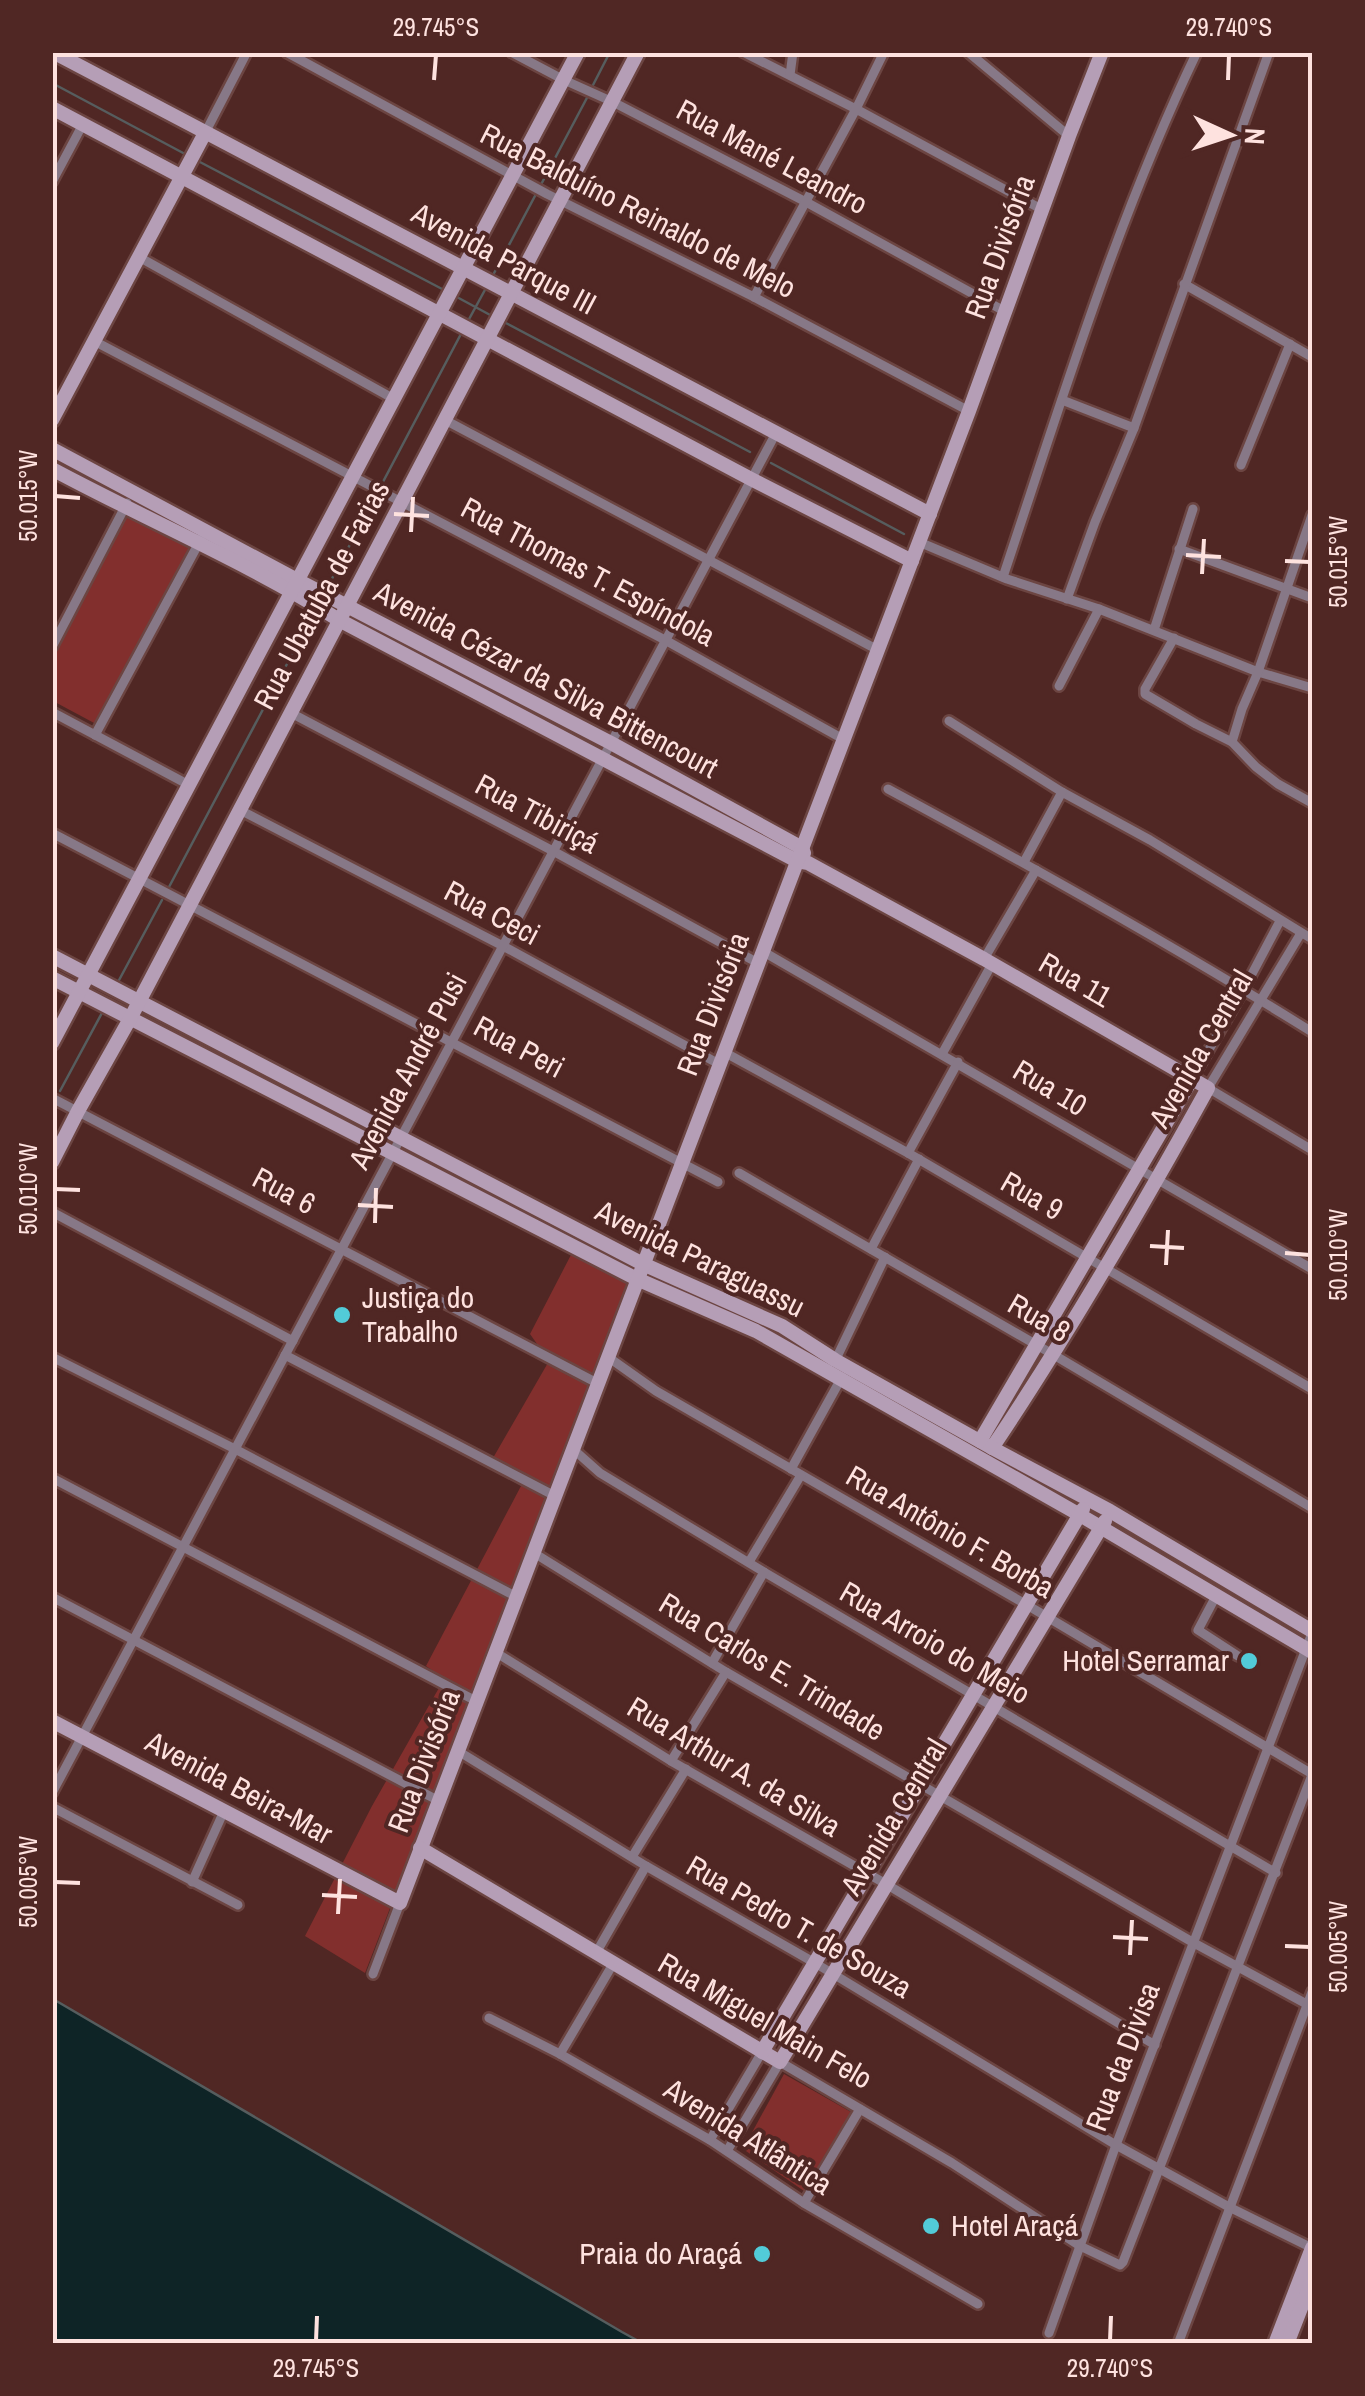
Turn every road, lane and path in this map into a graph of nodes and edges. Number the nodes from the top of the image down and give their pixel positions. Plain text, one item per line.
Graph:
1 (53, 52) edge
2 (247, 52) edge
3 (286, 52) edge
4 (511, 52) edge
5 (578, 52) edge
6 (638, 52) edge
7 (743, 52) edge
8 (794, 52) edge
9 (884, 52) edge
10 (968, 52) edge
11 (1102, 52) edge
12 (1196, 52) edge
13 (1269, 52) edge
14 (790, 75) junction
15 (568, 82) junction
16 (608, 100) junction
17 (52, 108) edge
18 (856, 109) junction
19 (82, 124) junction
20 (205, 133) junction
21 (1069, 136) junction
22 (513, 176) junction
23 (181, 177) junction
24 (52, 182) edge
25 (561, 201) junction
26 (806, 202) junction
27 (1043, 210) junction
28 (139, 257) junction
29 (464, 275) junction
30 (1184, 284) junction
31 (505, 296) junction
32 (754, 297) junction
33 (1006, 312) junction
34 (446, 317) junction
35 (491, 333) junction
36 (94, 341) junction
37 (1290, 344) junction
38 (1312, 357) edge
39 (394, 399) junction
40 (1062, 400) junction
41 (969, 412) junction
42 (52, 420) edge
43 (446, 420) junction
44 (1134, 428) junction
45 (776, 433) junction
46 (52, 449) edge
47 (1241, 466) dead end
48 (52, 469) edge
49 (358, 479) junction
50 (751, 479) junction
51 (130, 491) junction
52 (402, 502) junction
53 (125, 508) junction
54 (1194, 509) dead end
55 (930, 514) junction
56 (1312, 516) edge
57 (202, 537) junction
58 (919, 542) junction
59 (1179, 549) junction
60 (708, 559) junction
61 (912, 561) junction
62 (1003, 577) junction
63 (1287, 588) junction
64 (299, 589) junction
65 (1312, 598) edge
66 (1066, 599) junction
67 (342, 603) junction
68 (1099, 609) junction
69 (333, 616) junction
70 (1154, 630) junction
71 (1174, 638) junction
72 (666, 640) junction
73 (52, 648) edge
74 (878, 650) junction
75 (1258, 672) junction
76 (1059, 686) dead end
77 (1312, 688) edge
78 (52, 712) edge
79 (291, 713) junction
80 (949, 721) dead end
81 (95, 735) junction
82 (844, 739) junction
83 (1232, 742) junction
84 (610, 743) junction
85 (602, 758) junction
86 (189, 785) junction
87 (888, 788) dead end
88 (1062, 792) junction
89 (1312, 803) edge
90 (240, 810) junction
91 (52, 833) edge
92 (553, 851) junction
93 (802, 857) junction
94 (1024, 862) junction
95 (1036, 870) junction
96 (139, 880) junction
97 (189, 904) junction
98 (1280, 920) junction
99 (1302, 933) junction
100 (1312, 939) edge
101 (502, 946) junction
102 (52, 956) edge
103 (760, 957) junction
104 (988, 962) junction
105 (52, 978) edge
106 (94, 978) junction
107 (1244, 990) junction
108 (86, 995) junction
109 (1261, 1000) junction
110 (138, 1001) junction
111 (131, 1018) junction
112 (1312, 1032) edge
113 (452, 1040) junction
114 (52, 1042) edge
115 (942, 1054) junction
116 (722, 1058) junction
117 (958, 1062) junction
118 (1192, 1078) junction
119 (1208, 1088) junction
120 (52, 1098) edge
121 (78, 1111) junction
122 (401, 1138) junction
123 (1312, 1150) edge
124 (393, 1153) junction
125 (908, 1153) junction
126 (919, 1160) junction
127 (52, 1162) edge
128 (682, 1162) junction
129 (1138, 1168) junction
130 (739, 1173) dead end
131 (1158, 1179) junction
132 (718, 1182) dead end
133 (52, 1212) edge
134 (341, 1249) junction
135 (871, 1249) junction
136 (885, 1257) junction
137 (1087, 1257) junction
138 (1106, 1267) junction
139 (1312, 1268) edge
140 (640, 1271) junction
141 (293, 1341) junction
142 (1035, 1345) junction
143 (1054, 1355) junction
144 (285, 1356) junction
145 (52, 1357) edge
146 (608, 1357) junction
147 (839, 1369) junction
148 (599, 1384) junction
149 (1312, 1389) edge
150 (986, 1445) junction
151 (235, 1449) junction
152 (573, 1450) junction
153 (796, 1472) junction
154 (52, 1478) edge
155 (555, 1496) junction
156 (1088, 1499) junction
157 (1312, 1508) edge
158 (1110, 1512) junction
159 (1080, 1515) junction
160 (1100, 1528) junction
161 (184, 1547) junction
162 (534, 1552) junction
163 (749, 1562) junction
164 (764, 1572) junction
165 (1216, 1596) junction
166 (52, 1598) edge
167 (517, 1598) junction
168 (1026, 1605) junction
169 (1046, 1616) junction
170 (1312, 1632) edge
171 (134, 1640) junction
172 (1310, 1650) edge
173 (495, 1652) junction
174 (1238, 1656) dead end
175 (712, 1662) junction
176 (726, 1672) junction
177 (973, 1694) junction
178 (476, 1701) junction
179 (992, 1706) junction
180 (52, 1722) edge
181 (82, 1737) junction
182 (1269, 1749) junction
183 (458, 1751) junction
184 (671, 1761) junction
185 (686, 1770) junction
186 (1312, 1774) edge
187 (920, 1784) junction
188 (52, 1793) edge
189 (940, 1794) junction
190 (439, 1801) junction
191 (52, 1808) edge
192 (224, 1811) junction
193 (1231, 1847) junction
194 (420, 1848) junction
195 (632, 1857) junction
196 (646, 1866) junction
197 (1276, 1874) junction
198 (866, 1875) junction
199 (192, 1882) junction
200 (886, 1884) junction
201 (400, 1903) junction
202 (238, 1905) dead end
203 (1194, 1943) junction
204 (596, 1953) junction
205 (814, 1963) junction
206 (613, 1964) junction
207 (1238, 1967) junction
208 (373, 1974) dead end
209 (833, 1974) junction
210 (1312, 1992) edge
211 (1310, 2005) edge
212 (489, 2018) dead end
213 (1155, 2045) junction
214 (762, 2052) junction
215 (560, 2054) junction
216 (780, 2062) junction
217 (860, 2109) junction
218 (710, 2140) junction
219 (1116, 2146) junction
220 (727, 2151) junction
221 (1159, 2168) junction
222 (804, 2203) junction
223 (1229, 2207) junction
224 (1080, 2246) junction
225 (1312, 2248) edge
226 (1312, 2280) edge
227 (978, 2304) dead end
228 (1049, 2332) dead end
229 (1178, 2344) edge
230 (1276, 2344) edge
231 (1288, 2344) edge

1 - 20 street, Avenida Parque III
2 - 20 street
3 - 22 street, Rua Balduíno Reinaldo de Melo
4 - 15 street, Rua Mané Leandro
5 - 15 street, Rua Ubatuba de Farias
6 - 16 street, Rua Ubatuba de Farias
7 - 14 street
8 - 14 street
9 - 18 street
10 - 21 street
11 - 21 street, Rua Divisória
12 - 40 street
13 - 30 street
14 - 18 street
15 - 16 street, Rua Mané Leandro
15 - 22 street, Rua Ubatuba de Farias
16 - 25 street, Rua Ubatuba de Farias
16 - 26 street, Rua Mané Leandro
17 - 19 street
18 - 26 street
18 - 27 street
19 - 23 street
19 - 24 street
20 - 23 street
20 - 29 street, Avenida Parque III
21 - 27 street, Rua Divisória
22 - 25 street, Rua Balduíno Reinaldo de Melo
22 - 29 street, Rua Ubatuba de Farias
23 - 28 street
23 - 34 street
25 - 31 street, Rua Ubatuba de Farias
25 - 32 street, Rua Balduíno Reinaldo de Melo
26 - 32 street
26 - 33 street, Rua Mané Leandro
27 - 33 street, Rua Divisória
28 - 36 street
28 - 39 street
29 - 31 street, Avenida Parque III
29 - 34 street, Rua Ubatuba de Farias
30 - 37 street
30 - 44 street
31 - 35 street, Rua Ubatuba de Farias
31 - 45 street, Avenida Parque III
32 - 41 street, Rua Balduíno Reinaldo de Melo
33 - 41 street, Rua Divisória
34 - 35 street
34 - 39 street, Rua Ubatuba de Farias
35 - 43 street, Rua Ubatuba de Farias
35 - 50 street
36 - 42 street
36 - 49 street, Rua Thomas T. Espíndola
37 - 38 street
37 - 47 street
39 - 49 street, Rua Ubatuba de Farias
40 - 44 street
40 - 62 street
41 - 55 street, Rua Divisória
43 - 52 street, Rua Ubatuba de Farias
43 - 60 street
44 - 66 street
45 - 50 street, Avenida André Pusi
45 - 55 street, Avenida Parque III
46 - 51 street, Avenida Cézar da Silva Bittencourt
48 - 53 street, Avenida Cézar da Silva Bittencourt
49 - 52 street, Rua Thomas T. Espíndola
49 - 64 street, Rua Ubatuba de Farias
50 - 60 street, Avenida André Pusi
50 - 61 street
51 - 53 street
51 - 57 street, Avenida Cézar da Silva Bittencourt
52 - 67 street, Rua Ubatuba de Farias
52 - 72 street, Rua Thomas T. Espíndola
53 - 57 street, Avenida Cézar da Silva Bittencourt
53 - 73 street
54 - 59 street
55 - 58 street, Rua Divisória
56 - 63 street
57 - 64 street, Avenida Cézar da Silva Bittencourt
57 - 81 street
58 - 61 street, Rua Divisória
58 - 62 street
59 - 63 street
59 - 70 street
60 - 72 street, Avenida André Pusi
60 - 74 street
61 - 74 street, Rua Divisória
62 - 66 street
63 - 65 street
63 - 75 street
64 - 67 street, Avenida Cézar da Silva Bittencourt
64 - 69 street, Avenida Cézar da Silva Bittencourt
64 - 86 street, Rua Ubatuba de Farias
66 - 68 street
67 - 69 street, Rua Ubatuba de Farias
67 - 84 street, Avenida Cézar da Silva Bittencourt
68 - 70 street
68 - 76 street
69 - 79 street, Rua Ubatuba de Farias
69 - 85 street, Avenida Cézar da Silva Bittencourt
70 - 71 street
71 - 75 street
71 - 83 street
72 - 82 street, Rua Thomas T. Espíndola
72 - 84 street, Avenida André Pusi
74 - 82 street, Rua Divisória
75 - 77 street
75 - 83 street
78 - 81 street
79 - 90 street, Rua Ubatuba de Farias
79 - 92 street, Rua Tibiriçá
80 - 88 street
81 - 86 street
82 - 93 street, Rua Divisória
83 - 89 street
84 - 85 street, Avenida André Pusi
84 - 93 street, Avenida Cézar da Silva Bittencourt
85 - 92 street, Avenida André Pusi
85 - 93 street, Avenida Cézar da Silva Bittencourt
86 - 96 street, Rua Ubatuba de Farias
87 - 94 street
88 - 94 street
88 - 98 street
90 - 97 street, Rua Ubatuba de Farias
90 - 101 street, Rua Ceci
91 - 96 street
92 - 101 street, Avenida André Pusi
92 - 103 street, Rua Tibiriçá
93 - 103 street, Rua Divisória
93 - 104 street, Rua 11
94 - 95 street
95 - 104 street
95 - 107 street
96 - 97 street, Rua Peri
96 - 106 street, Rua Ubatuba de Farias
97 - 110 street, Rua Ubatuba de Farias
97 - 113 street, Rua Peri
98 - 99 street
98 - 107 street, Avenida Central
99 - 100 street
99 - 109 street, Avenida Central
101 - 113 street, Avenida André Pusi
101 - 116 street, Rua Ceci
102 - 106 street, Avenida Paraguassu
103 - 115 street, Rua 10
103 - 116 street, Rua Divisória
104 - 115 street
104 - 118 street, Rua 11
105 - 108 street, Avenida Paraguassu
106 - 108 street, Rua Ubatuba de Farias
106 - 110 street, Avenida Paraguassu
107 - 109 street
107 - 118 street, Avenida Central
108 - 111 street, Avenida Paraguassu
108 - 114 street, Rua Ubatuba de Farias
109 - 112 street
109 - 119 street, Avenida Central
110 - 111 street, Rua Ubatuba de Farias
110 - 122 street, Avenida Paraguassu
111 - 121 street, Rua Ubatuba de Farias
111 - 124 street, Avenida Paraguassu
113 - 122 street, Avenida André Pusi
113 - 128 street, Rua Peri
115 - 117 street, Rua 10
116 - 125 street, Rua 9
116 - 128 street, Rua Divisória
117 - 125 street
117 - 129 street, Rua 10
118 - 119 street, Rua 11
118 - 129 street, Avenida Central
119 - 123 street, Rua 11
119 - 131 street, Avenida Central
120 - 121 street, Rua 6
121 - 127 street, Rua Ubatuba de Farias
121 - 134 street, Rua 6
122 - 124 street, Avenida André Pusi
122 - 140 street, Avenida Paraguassu
124 - 134 street, Avenida André Pusi
124 - 140 street, Avenida Paraguassu
125 - 126 street, Rua 9
126 - 135 street
126 - 137 street, Rua 9
128 - 132 street, Rua Peri
128 - 140 street, Rua Divisória
129 - 131 street, Rua 10
129 - 137 street, Avenida Central
130 - 135 street, Rua 8
131 - 138 street, Avenida Central
131 - 139 street, Rua 10
133 - 141 street
134 - 141 street, Avenida André Pusi
134 - 148 street, Rua 6
135 - 136 street, Rua 8
136 - 142 street, Rua 8
136 - 147 street
137 - 138 street, Rua 9
137 - 142 street, Avenida Central
138 - 143 street, Avenida Central
138 - 149 street, Rua 9
140 - 146 street, Rua Divisória
140 - 147 street, Avenida Paraguassu
141 - 144 street, Avenida André Pusi
142 - 143 street, Rua 8
142 - 150 street, Avenida Central
143 - 150 street, Avenida Central
143 - 157 street, Rua 8
144 - 151 street, Avenida André Pusi
144 - 155 street
145 - 151 street
146 - 148 street, Rua Divisória
146 - 153 street, Rua Antônio F. Borba
147 - 150 street, Avenida Paraguassu
147 - 153 street
147 - 159 street, Avenida Paraguassu
148 - 152 street, Rua Divisória
150 - 156 street, Avenida Paraguassu
151 - 161 street, Avenida André Pusi
151 - 167 street
152 - 155 street, Rua Divisória
152 - 163 street, Rua Arroio do Meio
153 - 163 street
153 - 168 street, Rua Antônio F. Borba
154 - 161 street
155 - 162 street, Rua Divisória
156 - 158 street, Avenida Paraguassu
156 - 159 street, Avenida Central
158 - 160 street, Avenida Central
158 - 170 street, Avenida Paraguassu
159 - 160 street, Avenida Paraguassu
159 - 168 street, Avenida Central
160 - 165 street, Avenida Paraguassu
160 - 169 street, Avenida Central
161 - 171 street, Avenida André Pusi
161 - 178 street
162 - 167 street, Rua Divisória
162 - 175 street, Rua Carlos E. Trindade
163 - 164 street, Rua Arroio do Meio
164 - 175 street
164 - 177 street, Rua Arroio do Meio
165 - 172 street, Avenida Paraguassu
165 - 174 street
166 - 171 street
167 - 173 street, Rua Divisória
168 - 169 street, Rua Antônio F. Borba
168 - 177 street, Avenida Central
169 - 179 street, Avenida Central
169 - 182 street, Rua Antônio F. Borba
170 - 172 street, Rua da Divisa
171 - 181 street, Avenida André Pusi
171 - 190 street
172 - 182 street, Rua da Divisa
173 - 178 street, Rua Divisória
173 - 184 street, Rua Arthur A. da Silva
175 - 176 street, Rua Carlos E. Trindade
176 - 184 street
176 - 187 street, Rua Carlos E. Trindade
177 - 179 street, Rua Arroio do Meio
177 - 187 street, Avenida Central
178 - 183 street, Rua Divisória
179 - 189 street, Avenida Central
179 - 193 street, Rua Arroio do Meio
180 - 181 street, Avenida Beira-Mar
181 - 188 street, Avenida André Pusi
181 - 192 street, Avenida Beira-Mar
182 - 186 street, Rua Antônio F. Borba
182 - 193 street, Rua da Divisa
183 - 190 street, Rua Divisória
183 - 195 street, Rua Pedro T. de Souza
184 - 185 street, Rua Arthur A. da Silva
185 - 195 street
185 - 198 street, Rua Arthur A. da Silva
186 - 197 street
187 - 189 street, Rua Carlos E. Trindade
187 - 198 street, Avenida Central
189 - 200 street, Avenida Central
189 - 203 street, Rua Carlos E. Trindade
190 - 194 street, Rua Divisória
191 - 199 street
192 - 199 street
192 - 201 street, Avenida Beira-Mar
193 - 197 street, Rua Arroio do Meio
193 - 203 street, Rua da Divisa
194 - 201 street, Rua Divisória
194 - 204 street, Rua Miguel Main Felo
195 - 196 street, Rua Pedro T. de Souza
196 - 204 street
196 - 205 street, Rua Pedro T. de Souza
197 - 207 street
198 - 200 street, Rua Arthur A. da Silva
198 - 205 street, Avenida Central
199 - 202 street
200 - 209 street, Avenida Central
200 - 213 street, Rua Arthur A. da Silva
201 - 208 street, Rua Divisória
203 - 207 street, Rua Carlos E. Trindade
203 - 213 street, Rua da Divisa
204 - 206 street, Rua Miguel Main Felo
205 - 209 street, Rua Pedro T. de Souza
205 - 214 street, Avenida Central
206 - 214 street, Rua Miguel Main Felo
206 - 215 street
207 - 211 street, Rua Carlos E. Trindade
207 - 221 street
209 - 216 street, Avenida Central
209 - 219 street, Rua Pedro T. de Souza
210 - 211 street
211 - 223 street
212 - 215 street, Avenida Atlântica
213 - 219 street, Rua da Divisa
214 - 216 street, Rua Miguel Main Felo
214 - 218 street, Avenida Central
215 - 218 street, Avenida Atlântica
216 - 217 street, Rua Miguel Main Felo
216 - 220 street, Avenida Central
217 - 222 street
217 - 224 street, Rua Miguel Main Felo
218 - 220 street, Avenida Atlântica
219 - 221 street, Rua Pedro T. de Souza
219 - 224 street, Rua da Divisa
220 - 222 street, Avenida Atlântica
221 - 223 street, Rua Pedro T. de Souza
221 - 224 street, Rua Miguel Main Felo
222 - 227 street, Avenida Atlântica
223 - 225 street, Rua Pedro T. de Souza
223 - 229 street
224 - 228 street, Rua da Divisa
225 - 230 street
226 - 231 street

